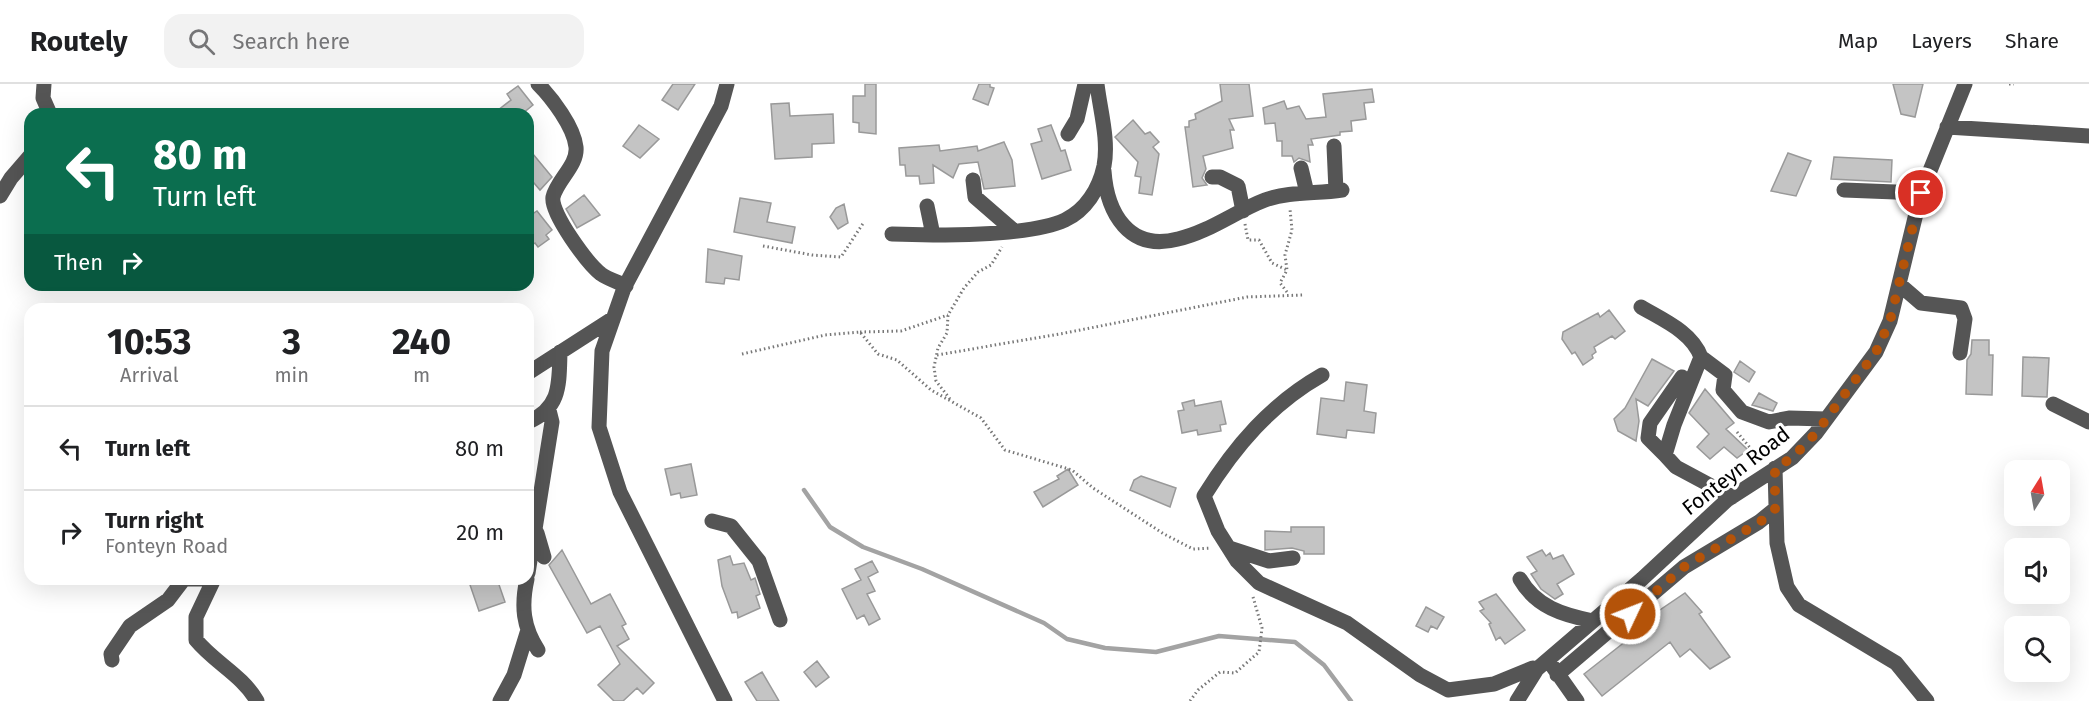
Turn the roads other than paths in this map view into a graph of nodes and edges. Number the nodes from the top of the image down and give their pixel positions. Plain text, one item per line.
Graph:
1 (44, 84) edge
2 (538, 84) edge
3 (728, 84) edge
4 (1085, 84) edge
5 (1097, 84) edge
6 (1965, 84) edge
7 (47, 108) edge
8 (1947, 127) junction
9 (1068, 134) dead end
10 (2089, 136) edge
11 (1334, 146) dead end
12 (24, 163) edge
13 (1104, 165) junction
14 (1301, 168) dead end
15 (1212, 177) dead end
16 (973, 180) dead end
17 (1844, 190) dead end
18 (1307, 193) junction
19 (1921, 193) junction
20 (0, 196) edge
21 (927, 206) dead end
22 (1243, 211) junction
23 (892, 234) dead end
24 (933, 235) junction
25 (1009, 237) junction
26 (1899, 284) junction
27 (626, 286) junction
28 (1641, 308) dead end
29 (612, 319) junction
30 (560, 352) junction
31 (1960, 353) dead end
32 (1701, 357) junction
33 (534, 369) edge
34 (1322, 375) dead end
35 (1682, 377) dead end
36 (2053, 404) dead end
37 (549, 410) junction
38 (534, 419) edge
39 (1826, 419) junction
40 (2089, 422) edge
41 (1665, 455) junction
42 (1773, 470) junction
43 (542, 490) junction
44 (1732, 497) junction
45 (534, 499) edge
46 (1775, 509) junction
47 (712, 521) dead end
48 (536, 530) junction
49 (534, 541) edge
50 (1225, 548) junction
51 (544, 557) dead end
52 (1293, 558) dead end
53 (1520, 579) dead end
54 (179, 585) edge
55 (211, 585) edge
56 (526, 585) edge
57 (780, 620) dead end
58 (1593, 621) junction
59 (527, 633) junction
60 (538, 650) dead end
61 (112, 660) dead end
62 (1548, 660) junction
63 (1533, 668) dead end
64 (1557, 675) junction
65 (258, 701) edge
66 (500, 701) edge
67 (725, 701) edge
68 (1517, 701) edge
69 (1577, 701) edge
70 (1928, 701) edge

1 - 7 street
2 - 27 street
3 - 27 street
4 - 9 street
5 - 13 street
6 - 8 street
8 - 10 street
8 - 19 street, Fonteyn Road
11 - 18 street
12 - 20 street
13 - 22 street
13 - 25 street
14 - 18 street
15 - 22 street
16 - 25 street
17 - 19 street
18 - 22 street
19 - 26 street, Fonteyn Road
21 - 24 street
23 - 24 street
24 - 25 street
26 - 31 street
26 - 39 street, Fonteyn Road
27 - 29 street
28 - 32 street
29 - 30 street
29 - 67 street
30 - 33 street
30 - 37 street
32 - 39 street
32 - 41 street
34 - 50 street
35 - 41 street
36 - 40 street
37 - 38 street
37 - 43 street
39 - 42 street, Fonteyn Road
41 - 44 street
42 - 44 street, Fonteyn Road
42 - 46 street
43 - 45 street
43 - 48 street
44 - 58 street, Fonteyn Road
46 - 64 street
46 - 70 street
47 - 57 street
48 - 49 street
48 - 51 street
50 - 52 street
50 - 63 street
53 - 58 street
54 - 61 street
55 - 65 street
56 - 59 street
58 - 62 street, Fonteyn Road
59 - 60 street
59 - 66 street
62 - 64 street
62 - 68 street, Fonteyn Road
64 - 69 street

